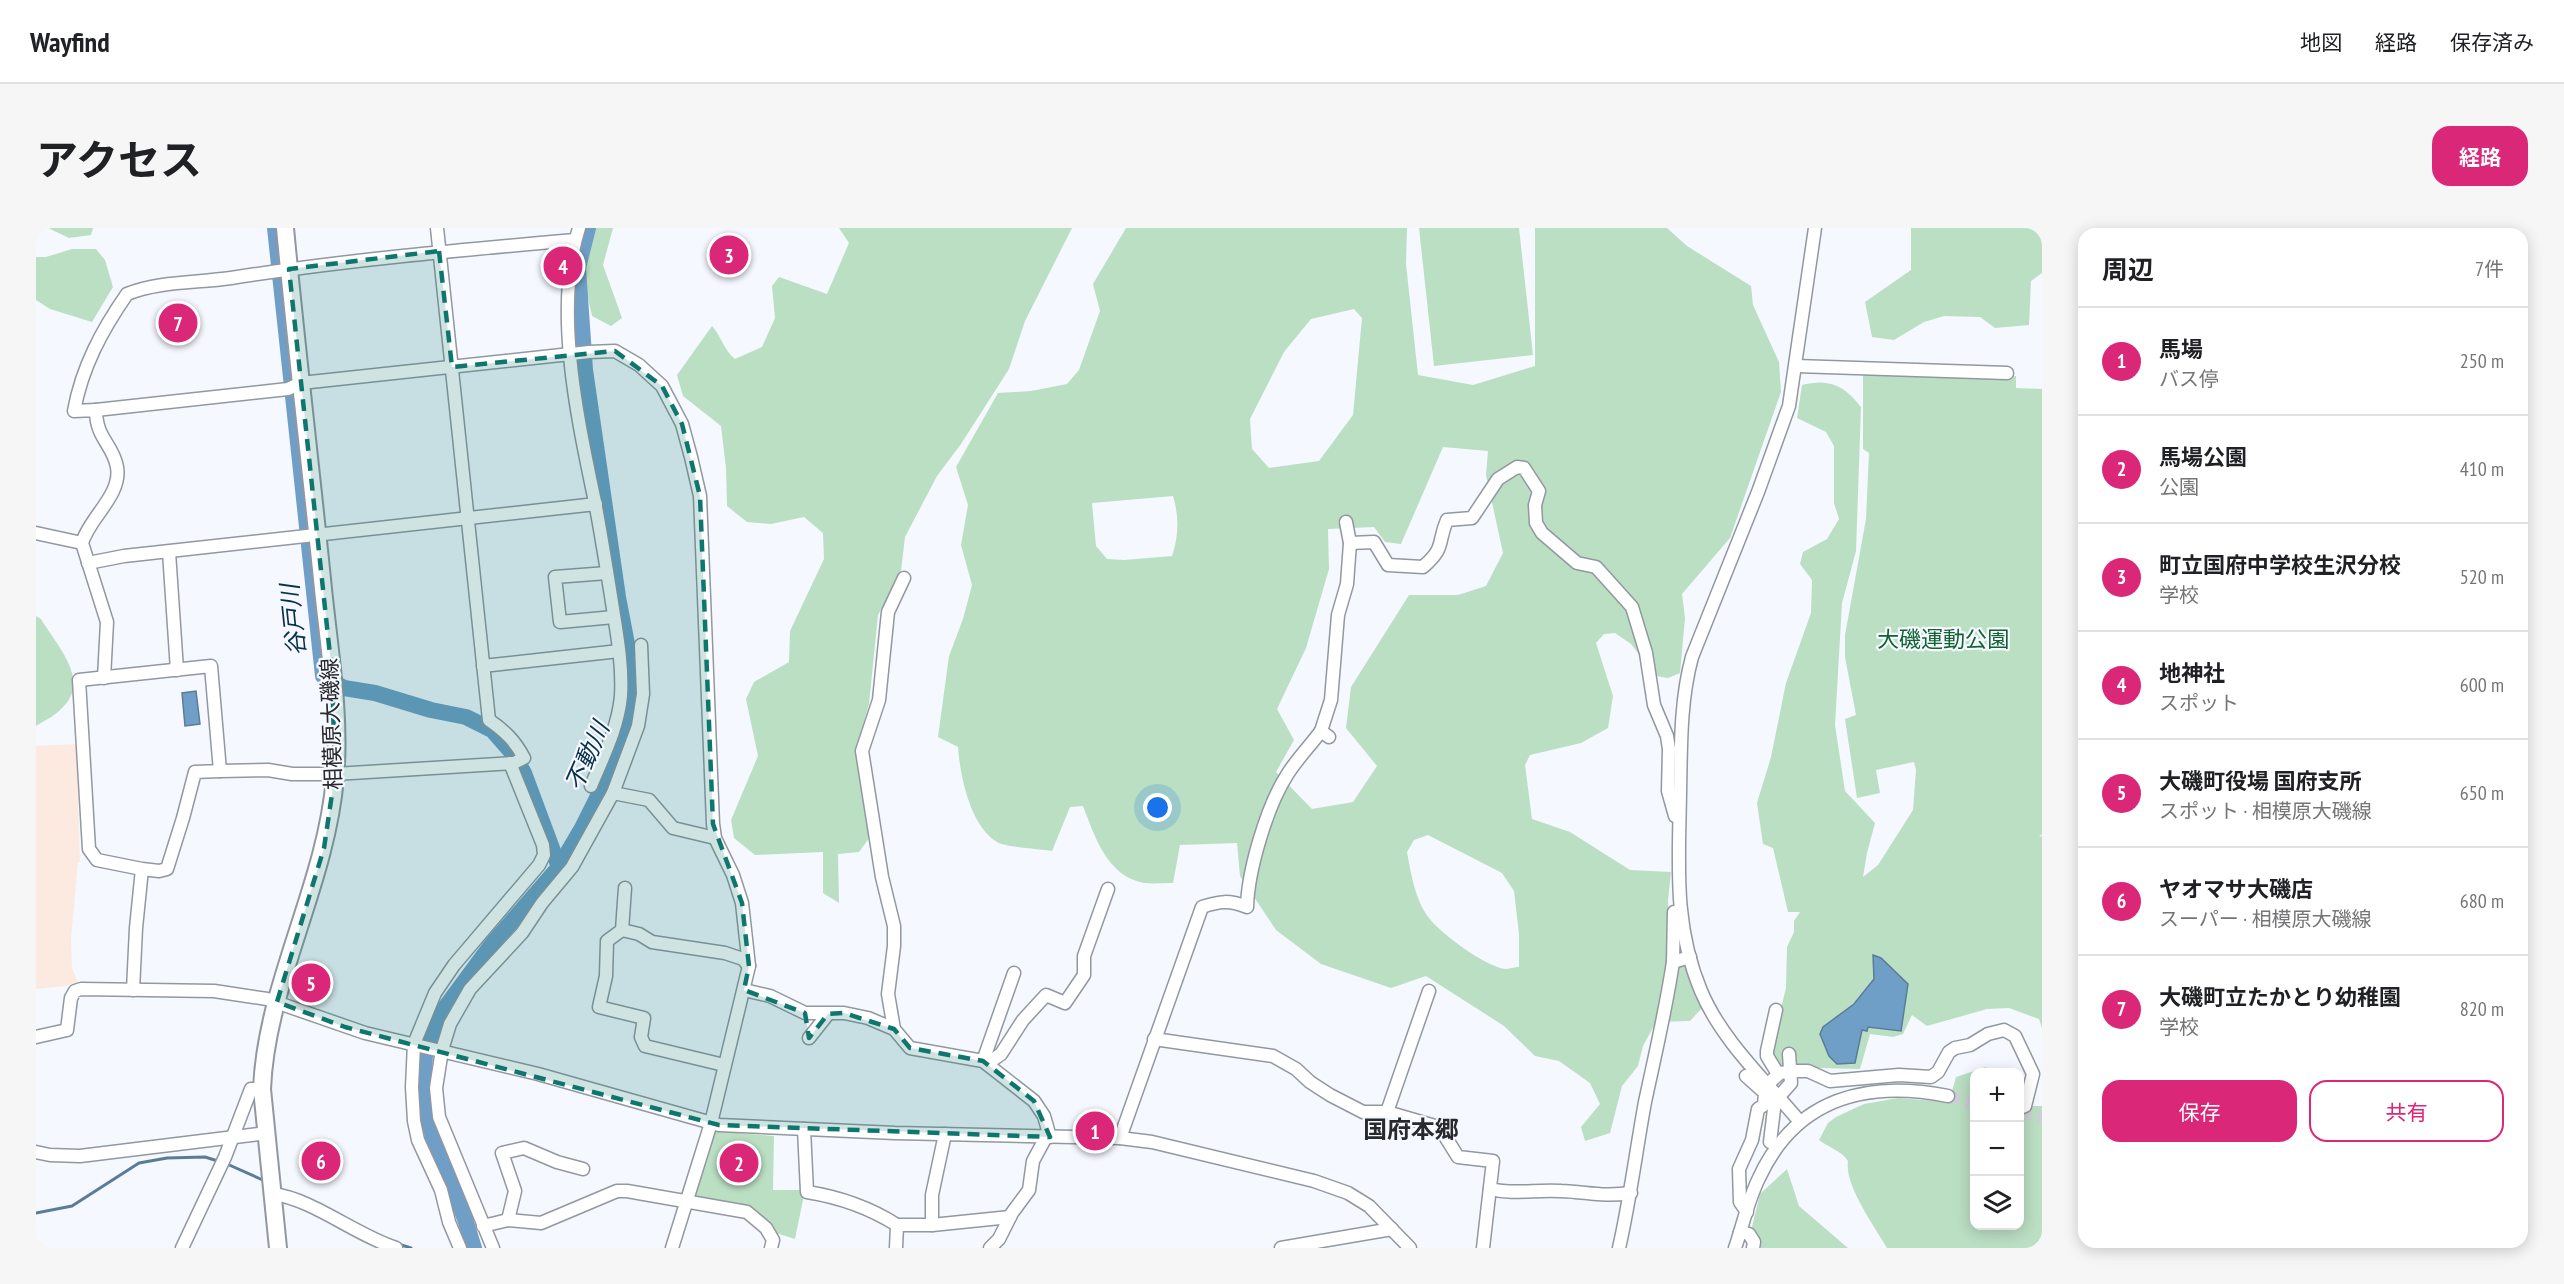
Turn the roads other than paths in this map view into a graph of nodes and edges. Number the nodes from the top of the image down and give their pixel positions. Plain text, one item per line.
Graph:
1 (285, 228) edge
2 (437, 228) edge
3 (1815, 228) edge
4 (577, 234) edge
5 (439, 251) junction
6 (284, 270) junction
7 (571, 354) junction
8 (1796, 366) junction
9 (452, 367) junction
10 (2007, 373) dead end
11 (295, 386) junction
12 (96, 410) junction
13 (596, 504) junction
14 (468, 518) junction
15 (1346, 522) dead end
16 (36, 533) edge
17 (312, 536) junction
18 (82, 543) junction
19 (1350, 543) junction
20 (169, 552) junction
21 (88, 563) junction
22 (607, 573) junction
23 (904, 578) dead end
24 (614, 617) junction
25 (641, 645) dead end
26 (620, 651) junction
27 (483, 666) junction
28 (177, 670) junction
29 (104, 678) junction
30 (516, 761) junction
31 (220, 771) junction
32 (335, 774) junction
33 (591, 786) dead end
34 (613, 793) junction
35 (1679, 832) junction
36 (715, 838) junction
37 (142, 869) junction
38 (625, 888) dead end
39 (1108, 889) dead end
40 (1678, 892) junction
41 (622, 930) junction
42 (1690, 957) junction
43 (1673, 962) junction
44 (749, 966) junction
45 (1014, 973) dead end
46 (133, 990) junction
47 (744, 990) junction
48 (1429, 991) dead end
49 (277, 1002) junction
50 (1776, 1010) dead end
51 (806, 1013) junction
52 (828, 1014) junction
53 (894, 1029) junction
54 (36, 1037) edge
55 (1154, 1039) junction
56 (416, 1044) junction
57 (438, 1049) junction
58 (1790, 1054) dead end
59 (985, 1063) junction
60 (724, 1065) junction
61 (1785, 1073) junction
62 (1746, 1076) dead end
63 (1768, 1084) junction
64 (262, 1089) junction
65 (1948, 1096) tunnel mouth
66 (1778, 1097) junction
67 (2024, 1106) edge
68 (1387, 1112) junction
69 (1800, 1122) junction
70 (711, 1123) junction
71 (804, 1129) junction
72 (267, 1133) junction
73 (945, 1134) junction
74 (233, 1137) junction
75 (1048, 1137) junction
76 (1120, 1138) junction
77 (1770, 1142) dead end
78 (36, 1152) edge
79 (583, 1169) dead end
80 (1490, 1189) junction
81 (1631, 1193) junction
82 (273, 1194) junction
83 (686, 1202) junction
84 (1747, 1212) junction
85 (1010, 1217) junction
86 (508, 1220) junction
87 (897, 1225) junction
88 (932, 1225) junction
89 (483, 1226) junction
90 (1392, 1229) junction
91 (1740, 1232) junction
92 (182, 1248) edge
93 (278, 1248) edge
94 (396, 1248) edge
95 (460, 1248) edge
96 (493, 1248) edge
97 (672, 1248) edge
98 (771, 1248) edge
99 (896, 1248) edge
100 (990, 1248) edge
101 (1281, 1248) edge
102 (1410, 1248) edge
103 (1483, 1248) edge
104 (1619, 1248) edge
105 (1735, 1248) edge
106 (1753, 1248) edge

1 - 6 main road, 相模原大磯線
2 - 5 street
3 - 8 street
4 - 5 street
4 - 7 street
5 - 6 street
5 - 9 street
6 - 11 main road, 相模原大磯線
6 - 12 street
7 - 9 street
7 - 13 street
7 - 36 street
8 - 10 street
8 - 35 street
9 - 11 street
9 - 14 street
11 - 12 street
11 - 17 main road, 相模原大磯線
12 - 18 street
13 - 14 street
13 - 22 street
14 - 17 street
14 - 27 street
15 - 19 street
16 - 18 street
17 - 20 street
17 - 32 main road, 相模原大磯線
18 - 21 street
19 - 35 street
19 - 55 street
20 - 21 street
20 - 28 street
21 - 29 street
22 - 24 street
22 - 24 street
23 - 53 street
24 - 26 street
25 - 34 street
26 - 27 street
26 - 33 street
27 - 30 street
28 - 29 street
28 - 31 street
29 - 37 street
30 - 32 street
30 - 56 street
31 - 32 street
31 - 37 street
32 - 49 main road, 相模原大磯線
34 - 36 street
34 - 57 street
35 - 40 street
36 - 44 street
37 - 46 street
38 - 41 street
39 - 59 street
40 - 42 street
40 - 43 street
41 - 44 street
41 - 60 street
42 - 43 street
42 - 63 street
43 - 81 street
44 - 47 street
45 - 59 street
46 - 49 street
46 - 54 street
47 - 51 street
47 - 60 street
48 - 68 street
49 - 56 street
49 - 64 main road, 相模原大磯線
50 - 61 street
51 - 52 street
51 - 52 street
52 - 53 street
53 - 59 street
55 - 68 street
55 - 76 street
56 - 57 street
56 - 95 street
57 - 70 street
57 - 89 street
58 - 61 street
59 - 75 street
60 - 70 street
61 - 63 street
61 - 66 street
61 - 67 street
62 - 84 street
63 - 66 street
64 - 72 main road, 相模原大磯線
64 - 74 street
65 - 69 street
66 - 69 street
66 - 77 street
68 - 80 street
69 - 84 street
70 - 71 street
70 - 83 street
71 - 73 street
71 - 87 street
72 - 74 street
72 - 82 main road, 相模原大磯線
73 - 75 street
73 - 88 street
74 - 78 street
74 - 92 street
75 - 76 street
75 - 85 street
76 - 90 street
79 - 86 street
80 - 81 street
80 - 103 street
81 - 104 street
82 - 93 main road, 相模原大磯線
82 - 94 street
83 - 86 street
83 - 97 street
83 - 98 street
84 - 91 street
85 - 88 street
85 - 100 street
86 - 89 street
87 - 88 street
87 - 99 street
89 - 96 street
90 - 101 street
90 - 102 street
91 - 105 street
91 - 106 street

